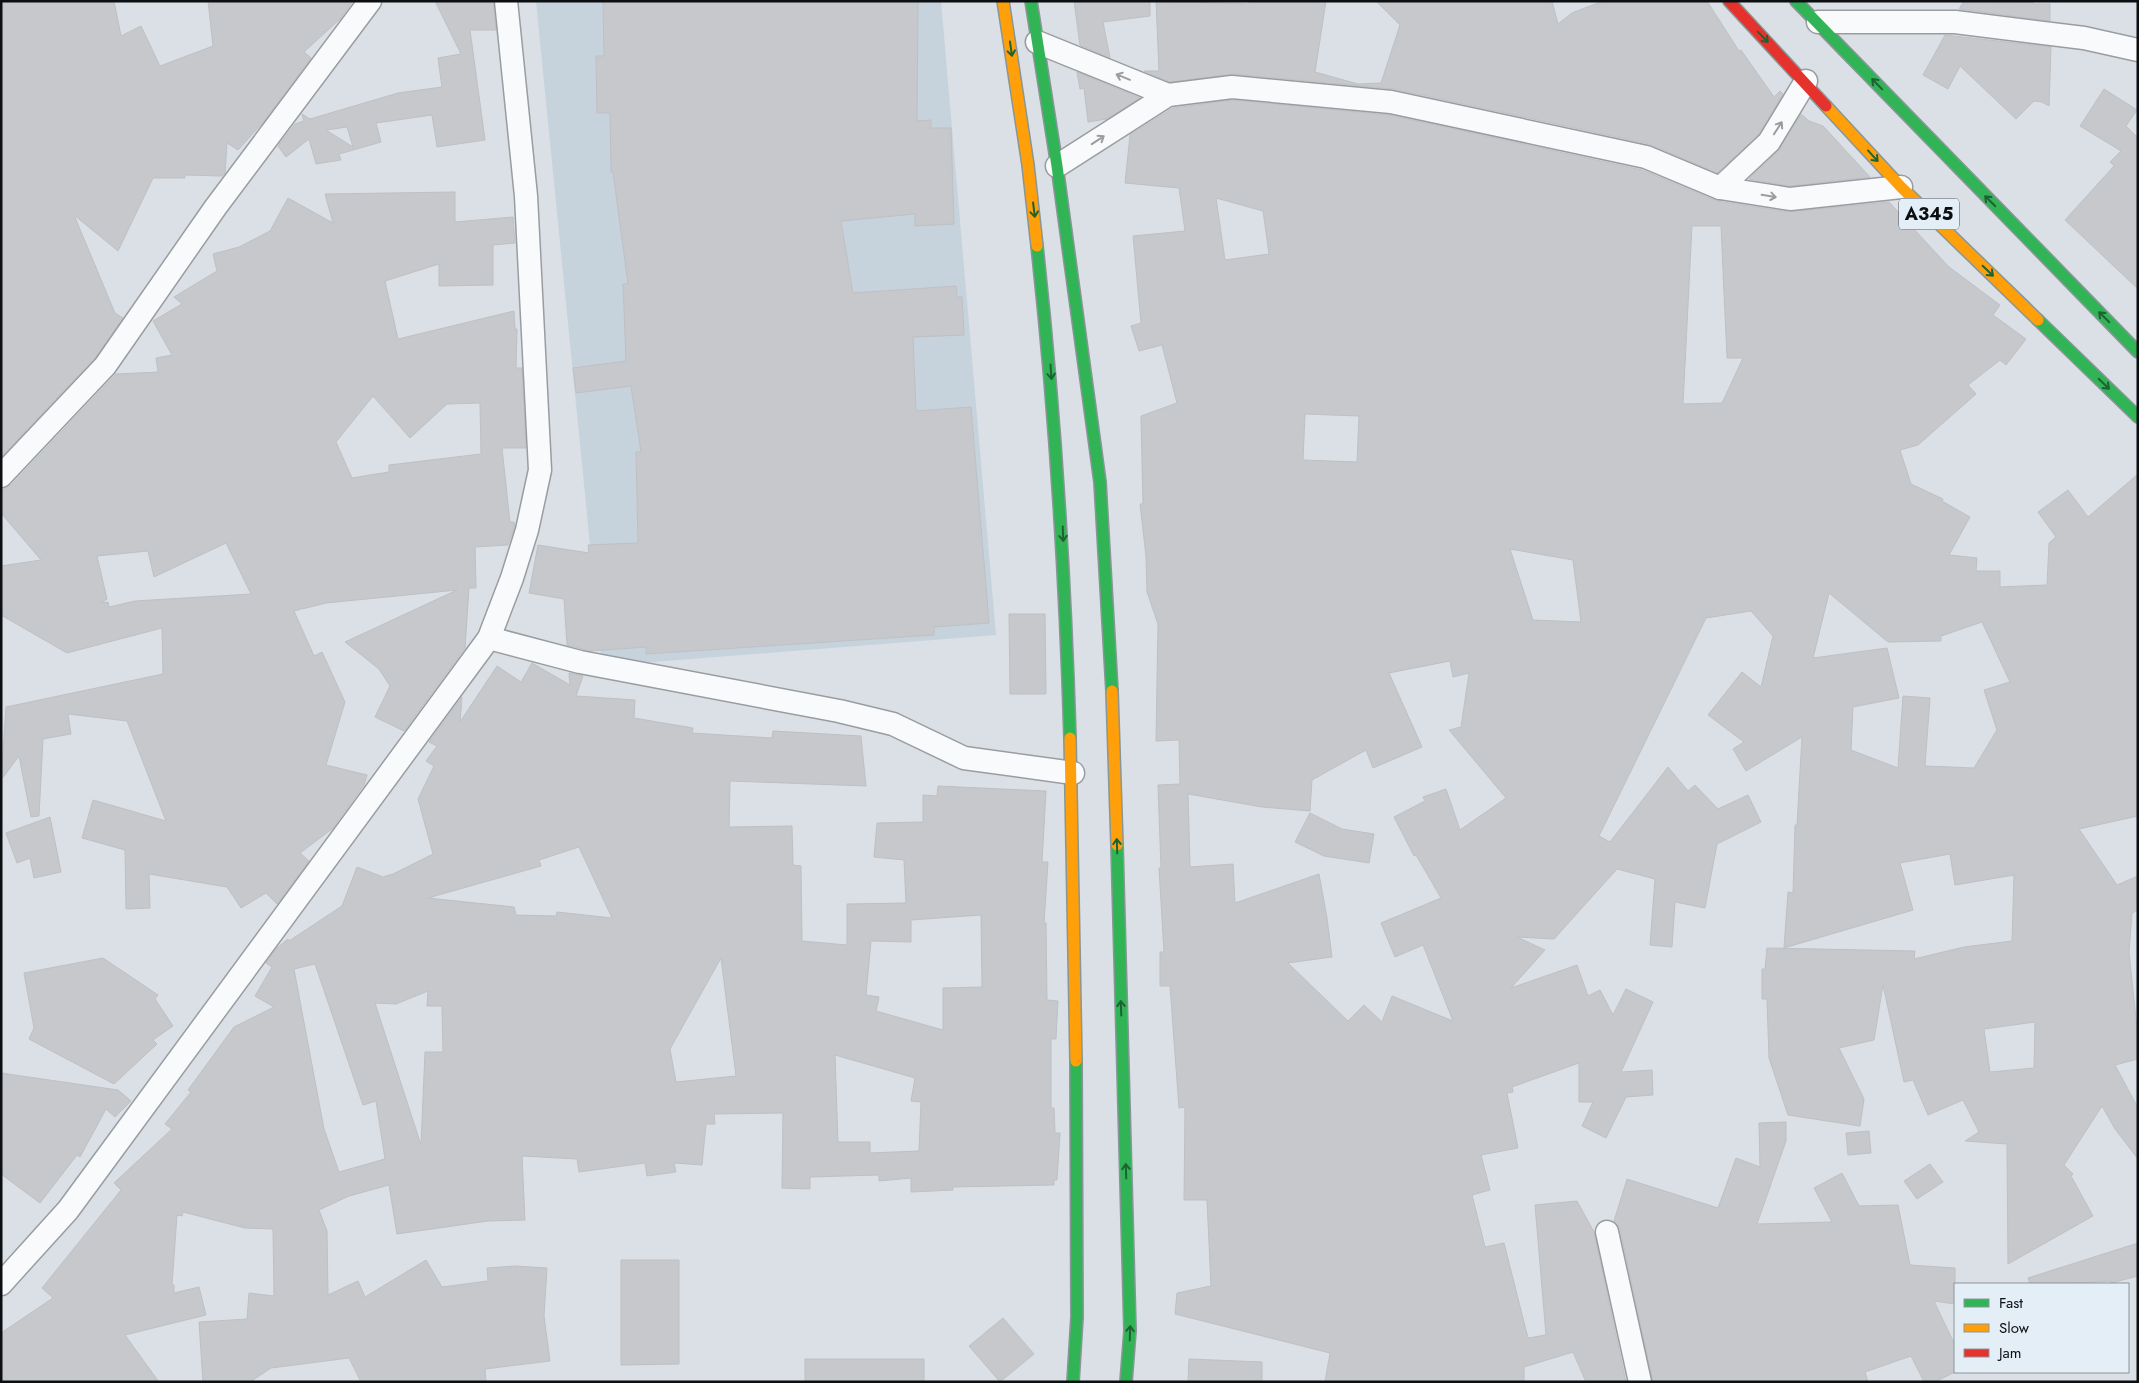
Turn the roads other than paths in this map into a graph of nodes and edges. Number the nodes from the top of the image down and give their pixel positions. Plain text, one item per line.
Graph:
1 (370, 1) edge
2 (506, 1) edge
3 (1003, 1) edge
4 (1031, 1) edge
5 (1729, 1) edge
6 (1796, 1) edge
7 (1818, 22) junction
8 (1037, 42) junction
9 (2138, 50) edge
10 (1806, 82) junction
11 (1168, 95) junction
12 (1057, 166) junction
13 (1901, 187) junction
14 (1720, 188) junction
15 (2138, 352) edge
16 (2138, 417) edge
17 (1, 476) edge
18 (489, 638) junction
19 (1073, 773) junction
20 (1607, 1232) dead end
21 (1, 1284) edge
22 (1073, 1382) edge
23 (1126, 1382) edge
24 (1640, 1382) edge

1 - 17 street
2 - 18 street
3 -> 19 main road
4 - 8 main road
5 -> 10 main road, A345
6 - 7 main road, A345
7 - 9 street
15 -> 7 main road, A345
11 -> 8 street
8 - 12 main road
10 -> 13 main road, A345
14 -> 10 street
12 -> 11 street
11 - 14 street
23 -> 12 main road
14 -> 13 street
13 -> 16 main road, A345
18 - 19 street
18 - 21 street
19 - 22 main road
20 - 24 street

